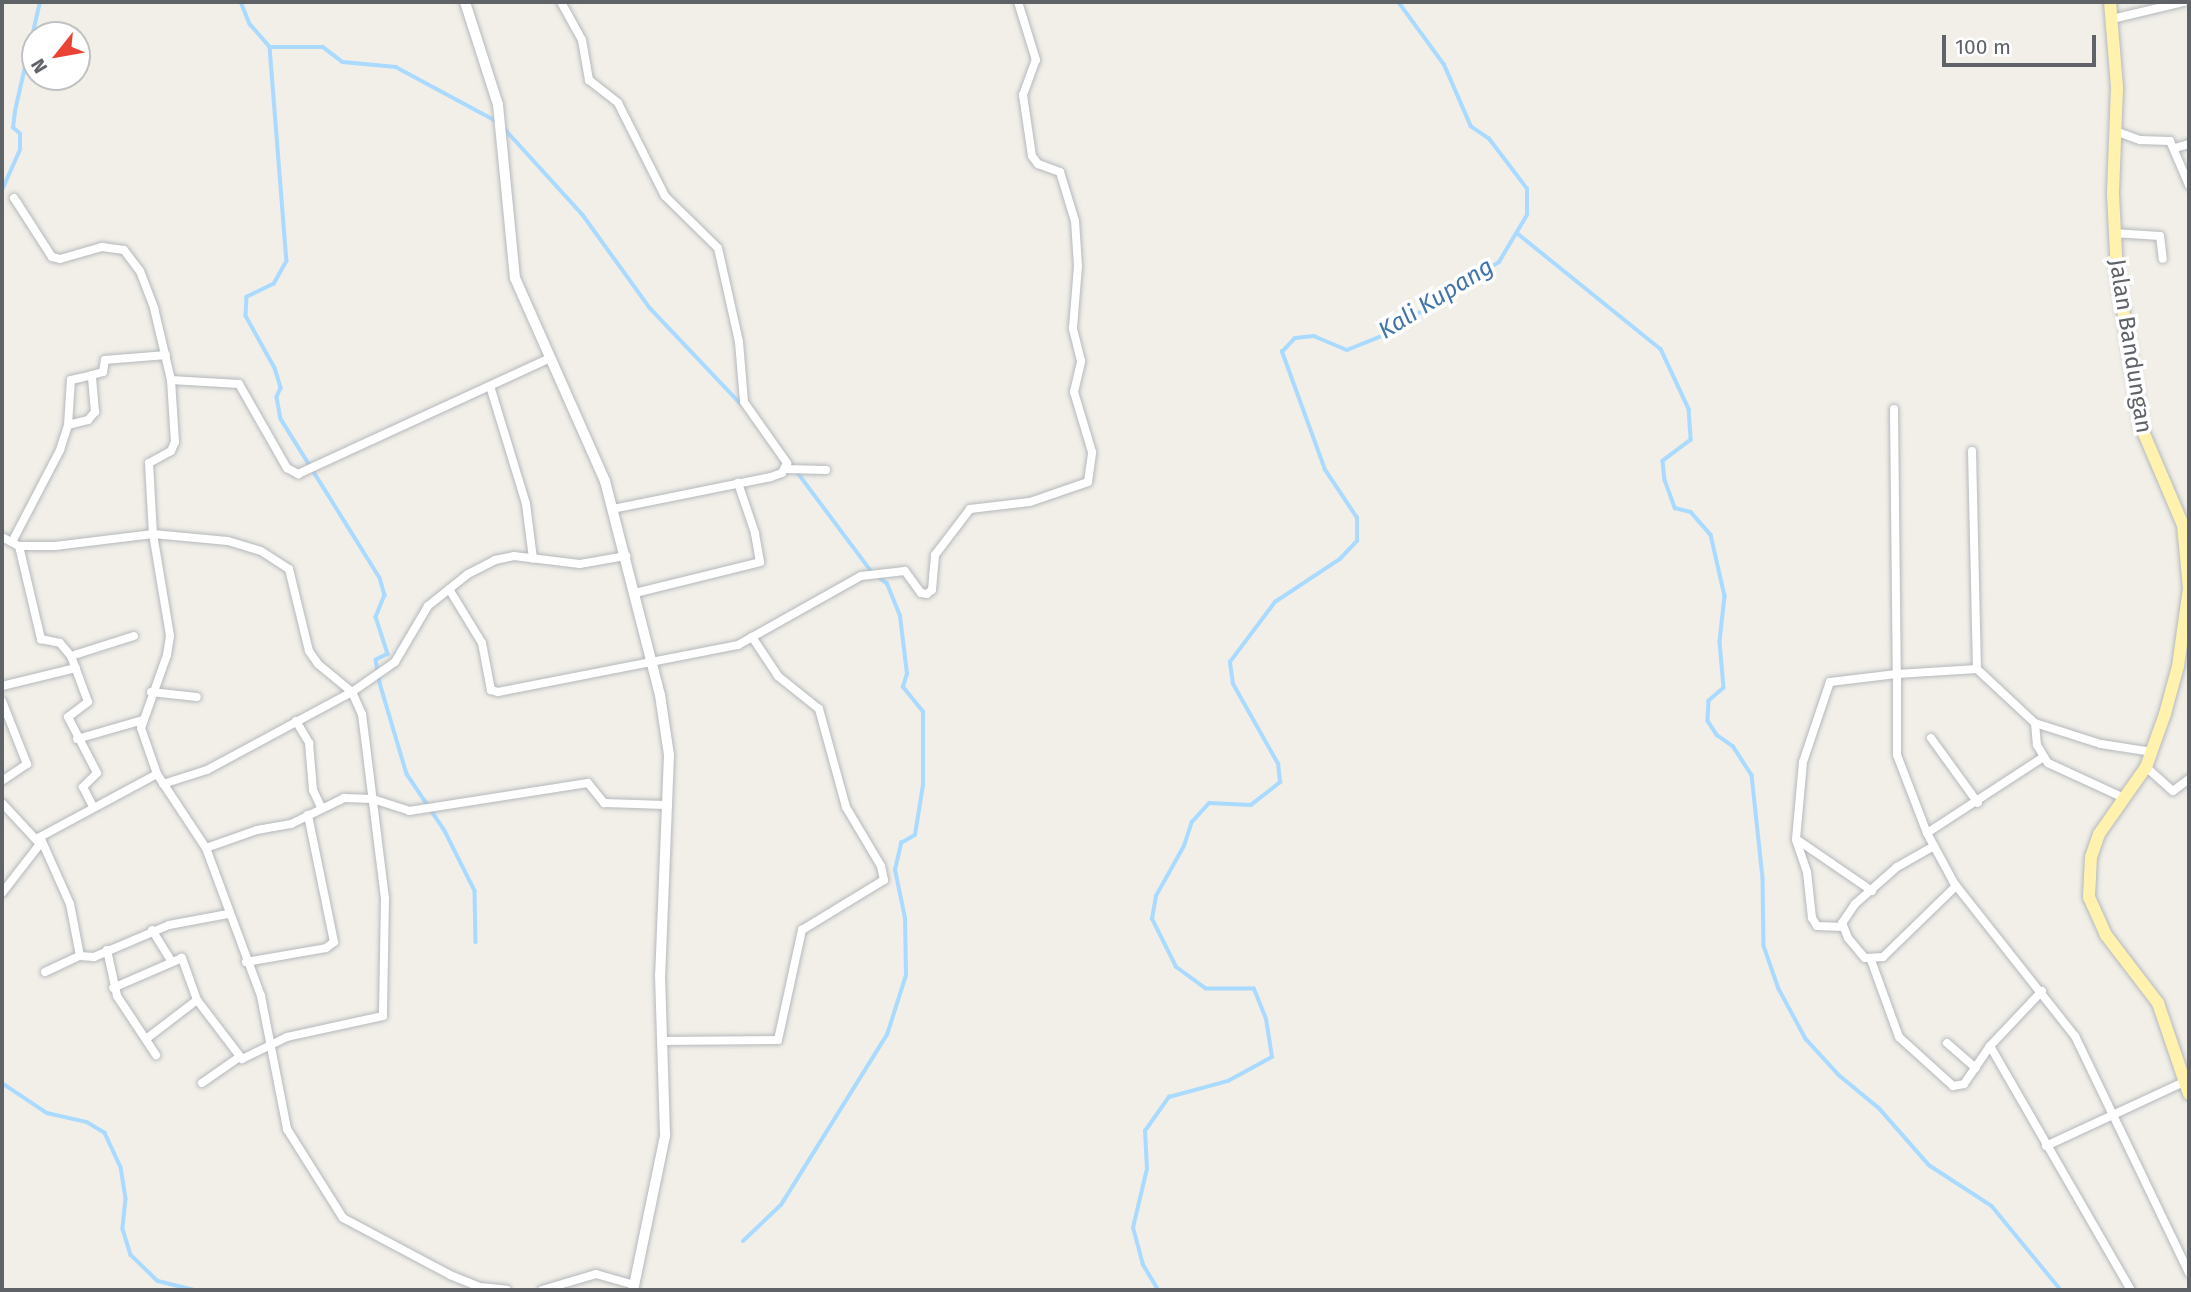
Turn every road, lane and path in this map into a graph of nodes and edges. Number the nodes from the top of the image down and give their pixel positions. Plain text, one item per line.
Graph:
1 (466, 2) edge
2 (561, 2) edge
3 (1018, 2) edge
4 (2110, 2) edge
5 (2183, 2) edge
6 (2112, 19) junction
7 (2115, 131) junction
8 (2189, 144) edge
9 (2175, 149) junction
10 (2189, 185) edge
11 (14, 198) dead end
12 (2113, 233) junction
13 (2163, 259) dead end
14 (166, 355) junction
15 (550, 358) junction
16 (92, 375) junction
17 (172, 380) junction
18 (490, 386) junction
19 (1894, 409) dead end
20 (68, 425) junction
21 (1972, 451) dead end
22 (786, 469) junction
23 (826, 470) dead end
24 (737, 483) junction
25 (613, 509) junction
26 (153, 534) junction
27 (2, 537) edge
28 (16, 544) junction
29 (625, 556) junction
30 (533, 559) junction
31 (449, 589) junction
32 (635, 593) junction
33 (134, 636) dead end
34 (752, 637) junction
35 (71, 656) junction
36 (651, 660) junction
37 (76, 668) junction
38 (1977, 669) junction
39 (1897, 674) junction
40 (2, 686) edge
41 (151, 692) junction
42 (352, 692) junction
43 (197, 697) dead end
44 (2, 701) edge
45 (143, 720) junction
46 (296, 720) junction
47 (2035, 723) junction
48 (1931, 738) dead end
49 (77, 739) junction
50 (2152, 752) junction
51 (2042, 758) junction
52 (2146, 767) junction
53 (157, 774) junction
54 (2189, 779) edge
55 (2, 781) edge
56 (163, 784) junction
57 (2124, 798) junction
58 (373, 799) junction
59 (2, 803) edge
60 (1978, 803) junction
61 (666, 805) junction
62 (93, 807) junction
63 (321, 807) junction
64 (308, 815) junction
65 (1927, 833) junction
66 (1796, 839) junction
67 (40, 844) junction
68 (1934, 846) junction
69 (206, 848) junction
70 (1956, 886) junction
71 (1871, 891) junction
72 (2, 893) edge
73 (229, 914) junction
74 (1843, 927) junction
75 (152, 930) junction
76 (107, 950) junction
77 (80, 956) junction
78 (171, 960) junction
79 (1871, 960) junction
80 (246, 962) junction
81 (45, 972) dead end
82 (113, 988) junction
83 (2042, 990) junction
84 (197, 1000) junction
85 (146, 1039) junction
86 (663, 1041) junction
87 (272, 1042) junction
88 (1947, 1043) dead end
89 (1990, 1046) junction
90 (156, 1055) dead end
91 (239, 1058) junction
92 (1976, 1068) junction
93 (2186, 1081) junction
94 (202, 1083) dead end
95 (2189, 1094) edge
96 (2112, 1117) junction
97 (2046, 1146) junction
98 (2189, 1273) edge
99 (633, 1288) edge
100 (507, 1290) edge
101 (542, 1290) edge
102 (2131, 1290) edge

1 - 15 street
2 - 22 street
3 - 34 street
4 - 6 main road, Jalan Bandungan
5 - 6 street
6 - 7 main road, Jalan Bandungan
7 - 9 street
7 - 12 main road, Jalan Bandungan
8 - 9 street
9 - 10 street
11 - 14 street
12 - 13 street
12 - 50 main road, Jalan Bandungan
14 - 16 street
14 - 17 street
15 - 18 street
15 - 25 street
16 - 20 street
16 - 20 street
17 - 18 street
17 - 26 street
18 - 30 street
19 - 39 street
20 - 28 street
21 - 38 street
22 - 23 street
22 - 24 street
24 - 25 street
24 - 32 street
25 - 29 street
26 - 28 street
26 - 41 street
26 - 42 street
27 - 28 street
28 - 35 street
29 - 30 street
29 - 32 street
30 - 31 street
31 - 36 street
31 - 42 street
32 - 36 street
33 - 35 street
34 - 36 street
34 - 86 street
35 - 37 street
36 - 61 street
37 - 40 street
37 - 49 street
38 - 39 street
38 - 47 street
39 - 65 street
39 - 66 street
41 - 43 street
41 - 45 street
42 - 46 street
42 - 58 street
44 - 55 street
45 - 49 street
45 - 53 street
46 - 56 street
46 - 63 street
47 - 50 street
47 - 51 street
48 - 60 street
49 - 62 street
50 - 52 main road, Jalan Bandungan
51 - 57 street
51 - 60 street
52 - 54 street
52 - 57 main road, Jalan Bandungan
53 - 56 street
53 - 62 street
56 - 69 street
57 - 93 main road, Jalan Bandungan
58 - 61 street
58 - 63 street
58 - 87 street
59 - 67 street
60 - 65 street
61 - 86 street
62 - 67 street
63 - 64 street
64 - 69 street
64 - 80 street
65 - 68 street
66 - 71 street
66 - 74 street
67 - 72 street
67 - 77 street
68 - 70 street
68 - 71 street
69 - 73 street
70 - 79 street
70 - 83 street
71 - 74 street
73 - 75 street
73 - 80 street
74 - 79 street
75 - 76 street
75 - 78 street
76 - 77 street
76 - 82 street
77 - 81 street
78 - 82 street
78 - 84 street
79 - 92 street
80 - 87 street
82 - 85 street
83 - 89 street
83 - 96 street
84 - 85 street
84 - 91 street
85 - 90 street
86 - 99 street
87 - 91 street
87 - 100 street
88 - 92 street
89 - 92 street
89 - 97 street
91 - 94 street
93 - 95 main road, Jalan Bandungan
93 - 96 street
96 - 97 street
96 - 98 street
97 - 102 street
99 - 101 street

